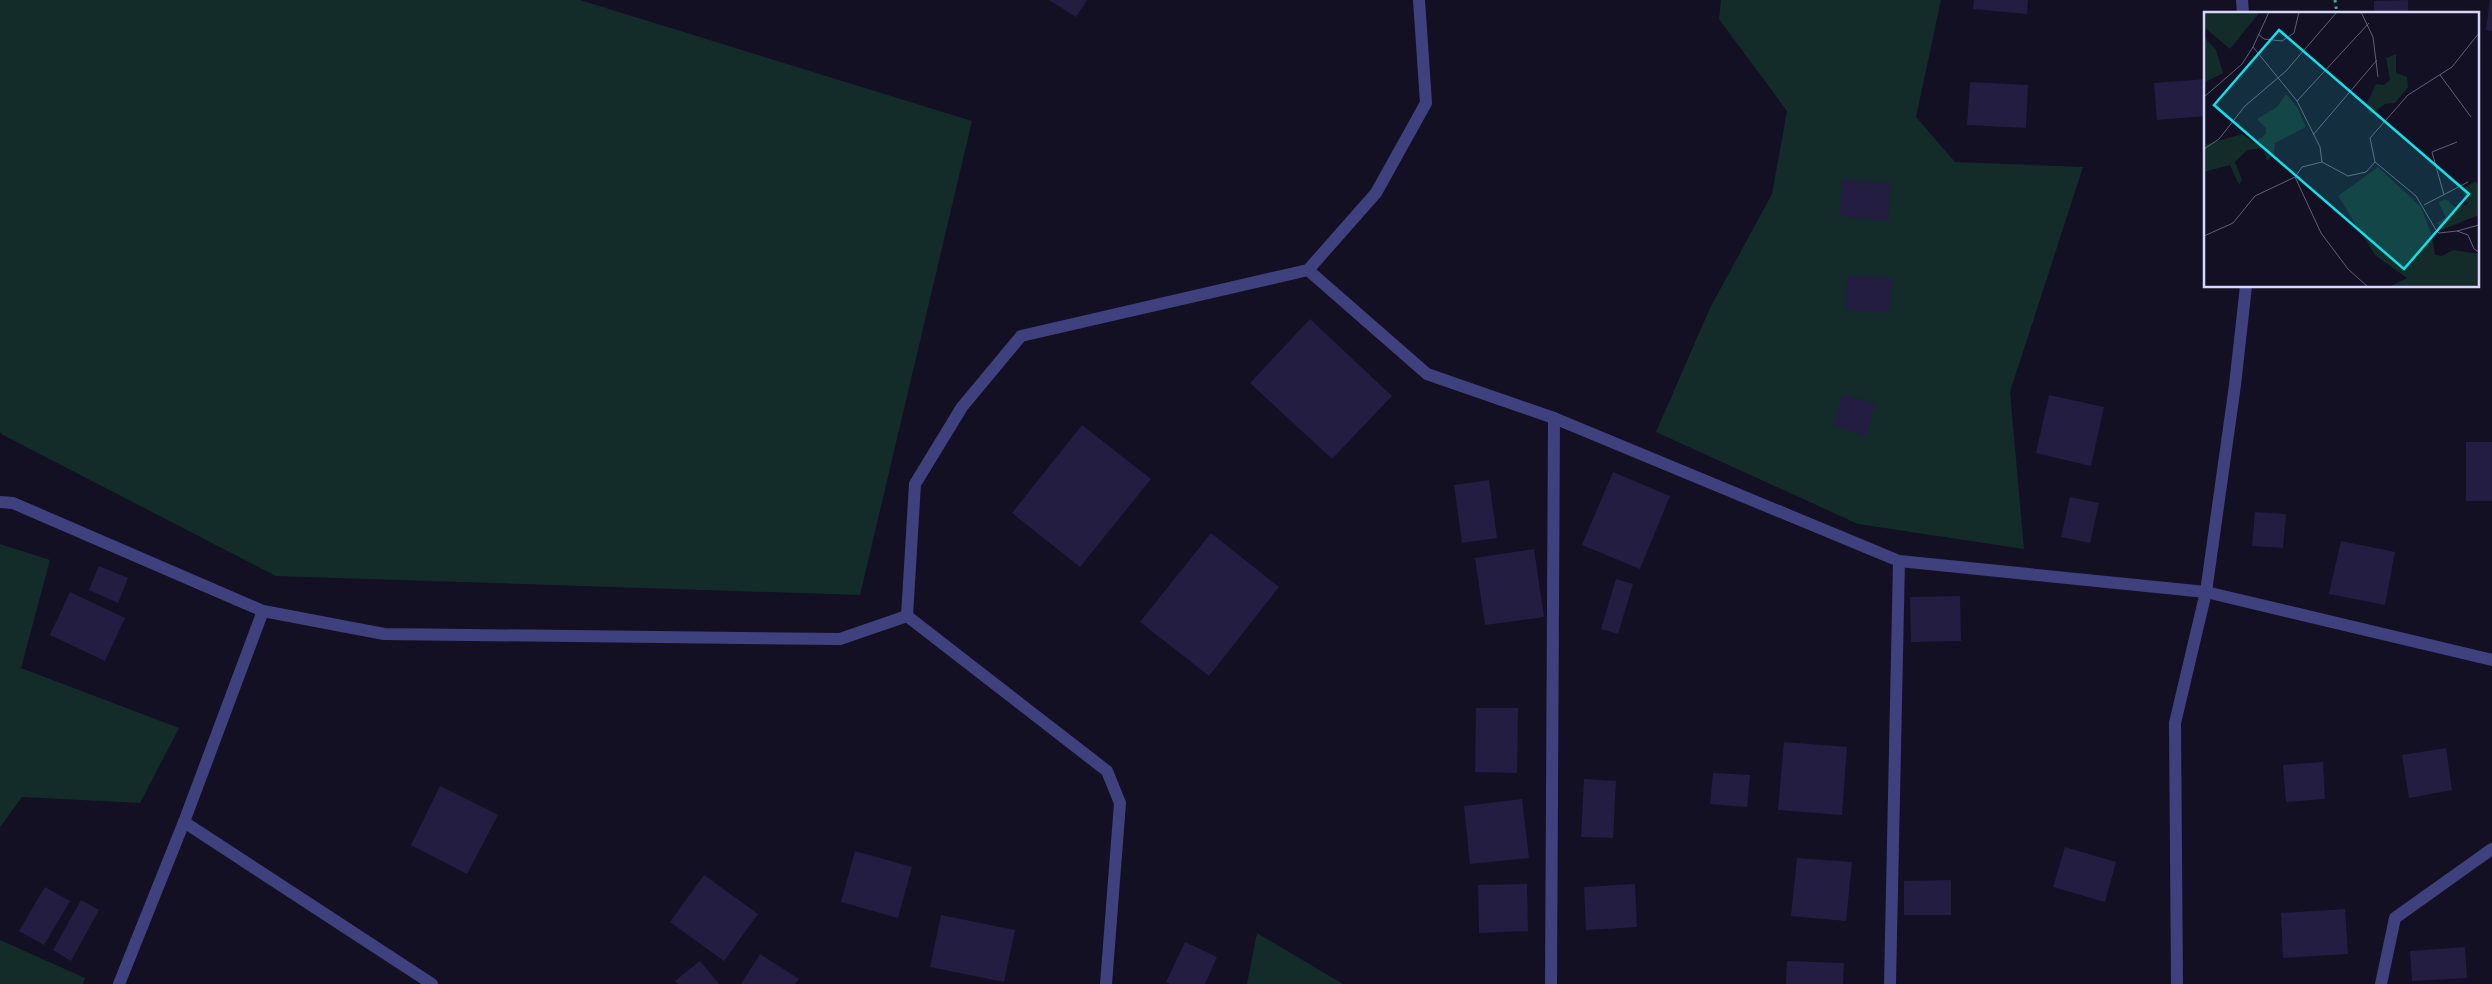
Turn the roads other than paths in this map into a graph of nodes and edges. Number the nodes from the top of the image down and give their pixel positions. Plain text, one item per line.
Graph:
1 (1419, 0) edge
2 (1308, 270) junction
3 (2246, 288) edge
4 (1554, 418) junction
5 (0, 502) edge
6 (1899, 561) junction
7 (2206, 592) junction
8 (263, 611) junction
9 (907, 616) junction
10 (2492, 660) edge
11 (184, 822) junction
12 (2492, 849) edge
13 (119, 984) edge
14 (432, 984) edge
15 (1106, 984) edge
16 (1550, 984) edge
17 (1890, 984) edge
18 (2177, 984) edge
19 (2381, 984) edge

1 - 2 street
2 - 4 street
2 - 9 street
3 - 7 street
4 - 6 street
4 - 16 street
5 - 8 street
6 - 7 street
6 - 17 street
7 - 10 street
7 - 18 street
8 - 9 street
8 - 11 street
9 - 15 street
11 - 13 street
11 - 14 street
12 - 19 street

